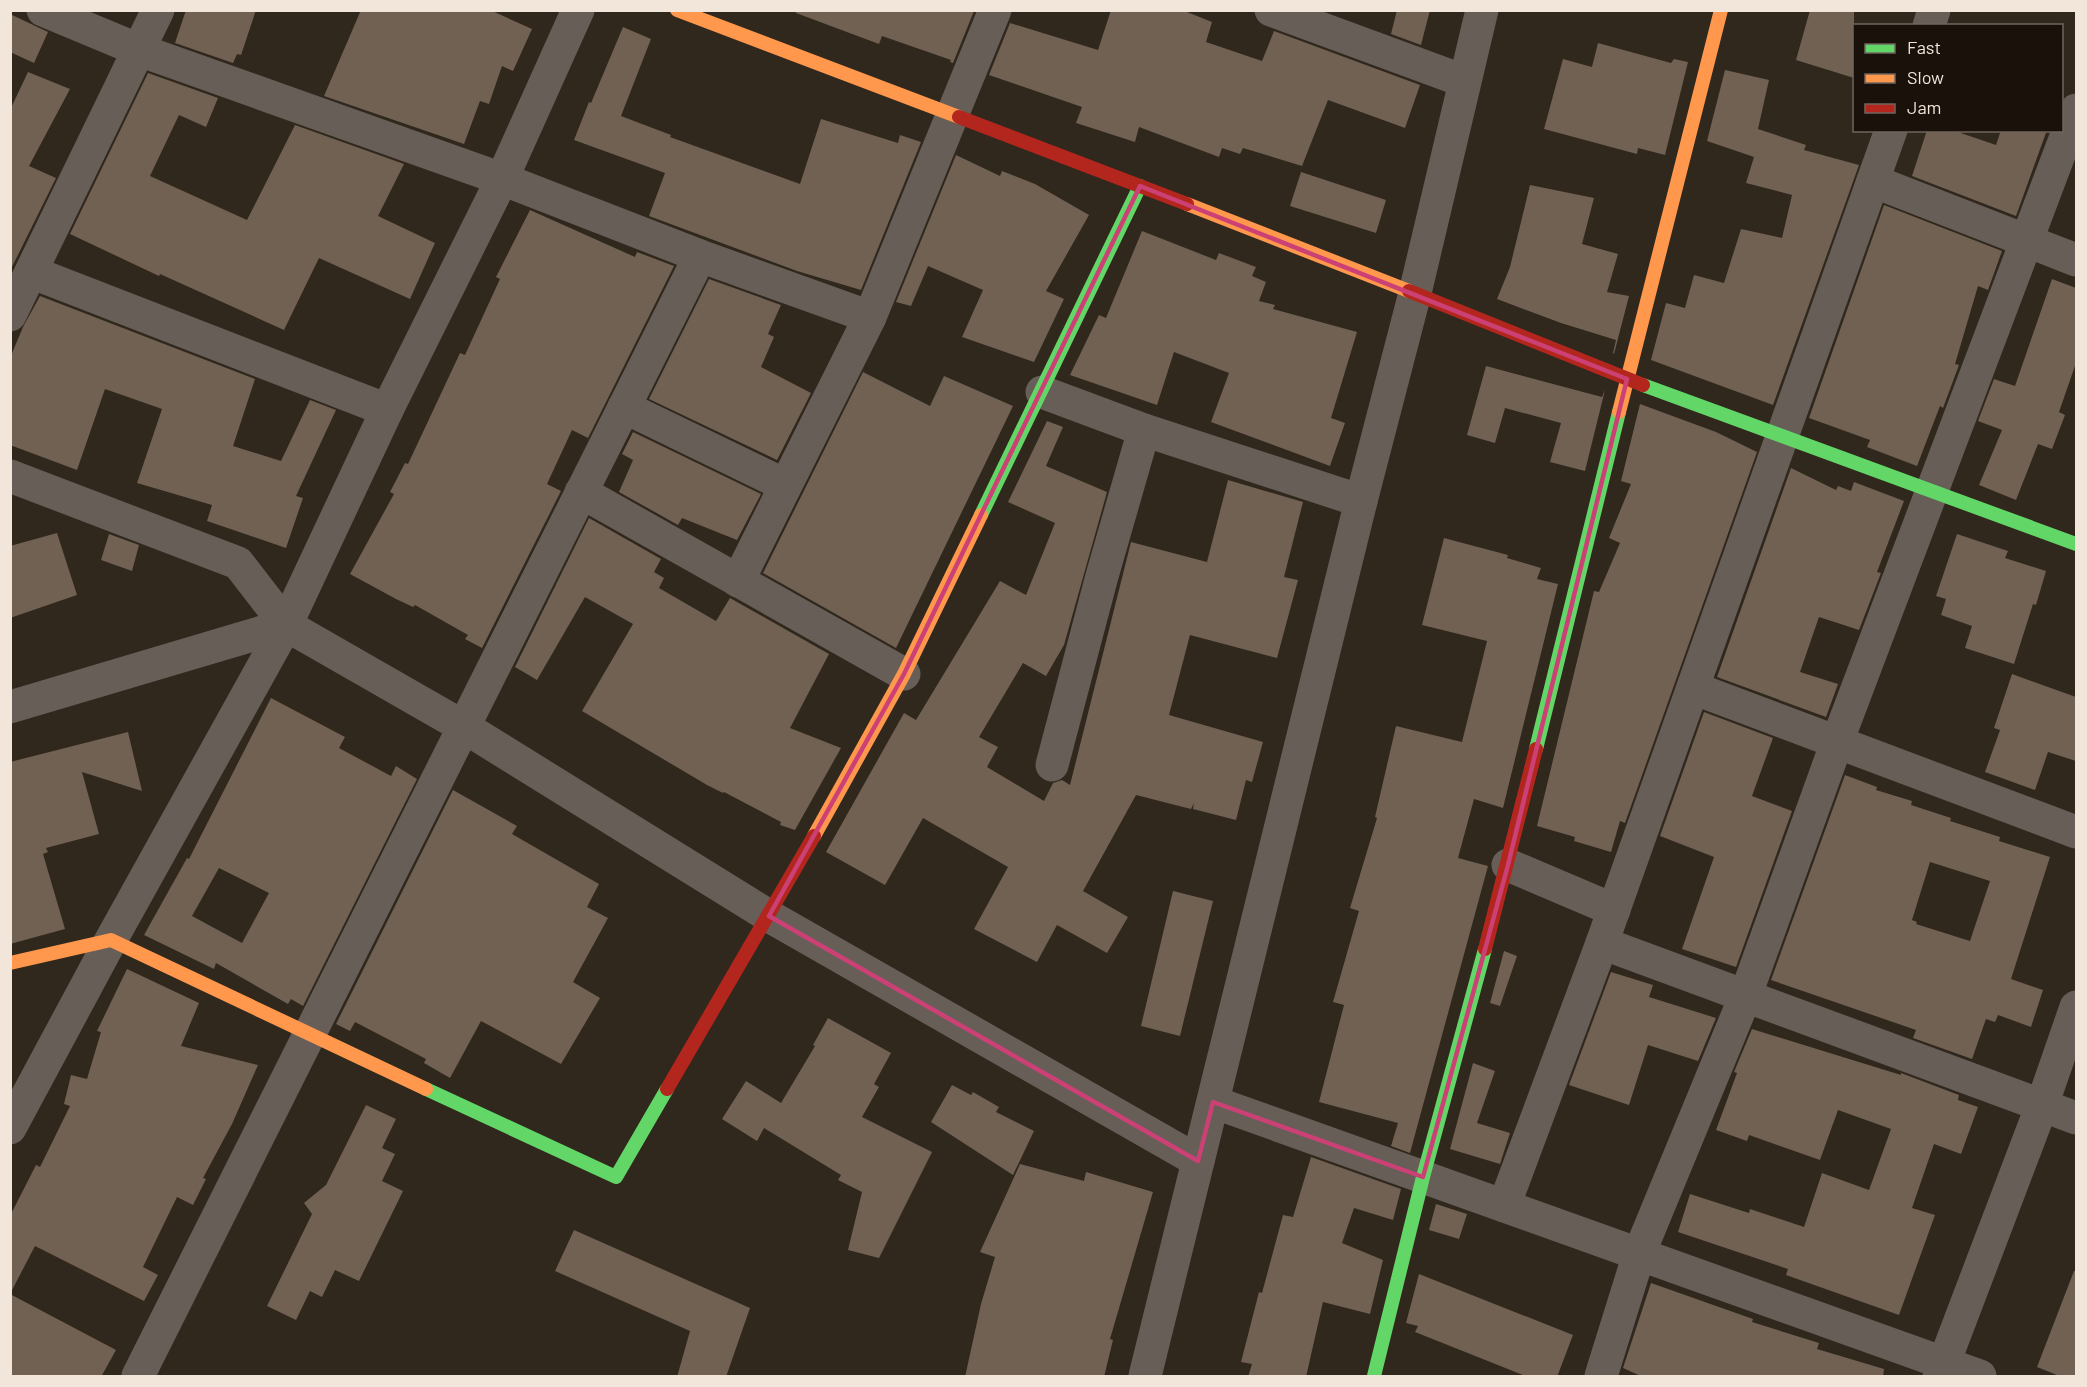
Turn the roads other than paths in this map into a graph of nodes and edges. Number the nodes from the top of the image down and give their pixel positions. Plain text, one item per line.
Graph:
1 (43, 10) edge
2 (158, 10) edge
3 (579, 10) edge
4 (677, 10) edge
5 (995, 10) edge
6 (1271, 10) edge
7 (1482, 10) edge
8 (1721, 10) edge
9 (1327, 20) edge
10 (139, 50) junction
11 (1464, 81) junction
12 (2076, 110) edge
13 (953, 116) junction
14 (1890, 132) edge
15 (502, 179) junction
16 (1873, 181) junction
17 (1140, 186) junction
18 (2028, 241) junction
19 (700, 256) junction
20 (2076, 260) edge
21 (31, 272) junction
22 (1415, 293) junction
23 (10, 315) edge
24 (870, 317) junction
25 (1627, 379) junction
26 (1042, 392) junction
27 (624, 407) junction
28 (387, 410) junction
29 (1144, 430) junction
30 (1783, 436) junction
31 (10, 476) edge
32 (785, 485) junction
33 (1932, 491) junction
34 (581, 492) junction
35 (1361, 501) junction
36 (2076, 544) edge
37 (738, 581) junction
38 (286, 625) junction
39 (904, 674) junction
40 (1693, 688) junction
41 (10, 707) edge
42 (464, 727) junction
43 (1837, 742) junction
44 (1052, 765) dead end
45 (2076, 832) edge
46 (1508, 865) junction
47 (1614, 910) junction
48 (769, 916) junction
49 (111, 940) junction
50 (1602, 943) junction
51 (10, 963) edge
52 (1745, 997) junction
53 (2076, 1006) edge
54 (309, 1035) junction
55 (1213, 1102) junction
56 (2042, 1105) junction
57 (2076, 1118) edge
58 (10, 1128) edge
59 (1198, 1161) junction
60 (1424, 1177) junction
61 (1504, 1206) junction
62 (1639, 1254) junction
63 (1941, 1370) edge
64 (138, 1377) edge
65 (1145, 1377) edge
66 (1374, 1377) edge
67 (1601, 1377) edge
68 (1980, 1377) edge

1 - 10 street
2 - 10 street
3 - 15 street
4 - 13 street
5 - 13 street
6 - 9 street
7 - 11 street
8 - 25 street
9 - 11 street
10 - 15 street
10 - 21 street
11 - 22 street
12 - 18 street
13 - 17 street
13 - 24 street
14 - 16 street
15 - 19 street
15 - 28 street
16 - 18 street
16 - 30 street
17 - 22 street
17 - 26 street
18 - 20 street
18 - 33 street
19 - 24 street
19 - 27 street
21 - 23 street
21 - 28 street
22 - 25 street
22 - 35 street
24 - 32 street
25 - 30 street
25 - 46 street
26 - 29 street
26 - 39 street
27 - 32 street
27 - 34 street
28 - 38 street
29 - 35 street
29 - 44 street
30 - 33 street
30 - 40 street
31 - 38 street
32 - 37 street
33 - 36 street
33 - 43 street
34 - 37 street
34 - 42 street
35 - 55 street
37 - 39 street
38 - 41 street
38 - 42 street
38 - 49 street
39 - 48 street
40 - 43 street
40 - 47 street
42 - 48 street
42 - 54 street
43 - 45 street
43 - 52 street
46 - 47 street
46 - 60 street
47 - 50 street
48 - 54 street
48 - 59 street
49 - 51 street
49 - 54 street
49 - 58 street
50 - 52 street
50 - 61 street
52 - 56 street
52 - 62 street
53 - 56 street
54 - 64 street
55 - 59 street
55 - 60 street
56 - 57 street
56 - 63 street
59 - 65 street
60 - 61 street
60 - 66 street
61 - 62 street
62 - 63 street
62 - 67 street
63 - 68 street

